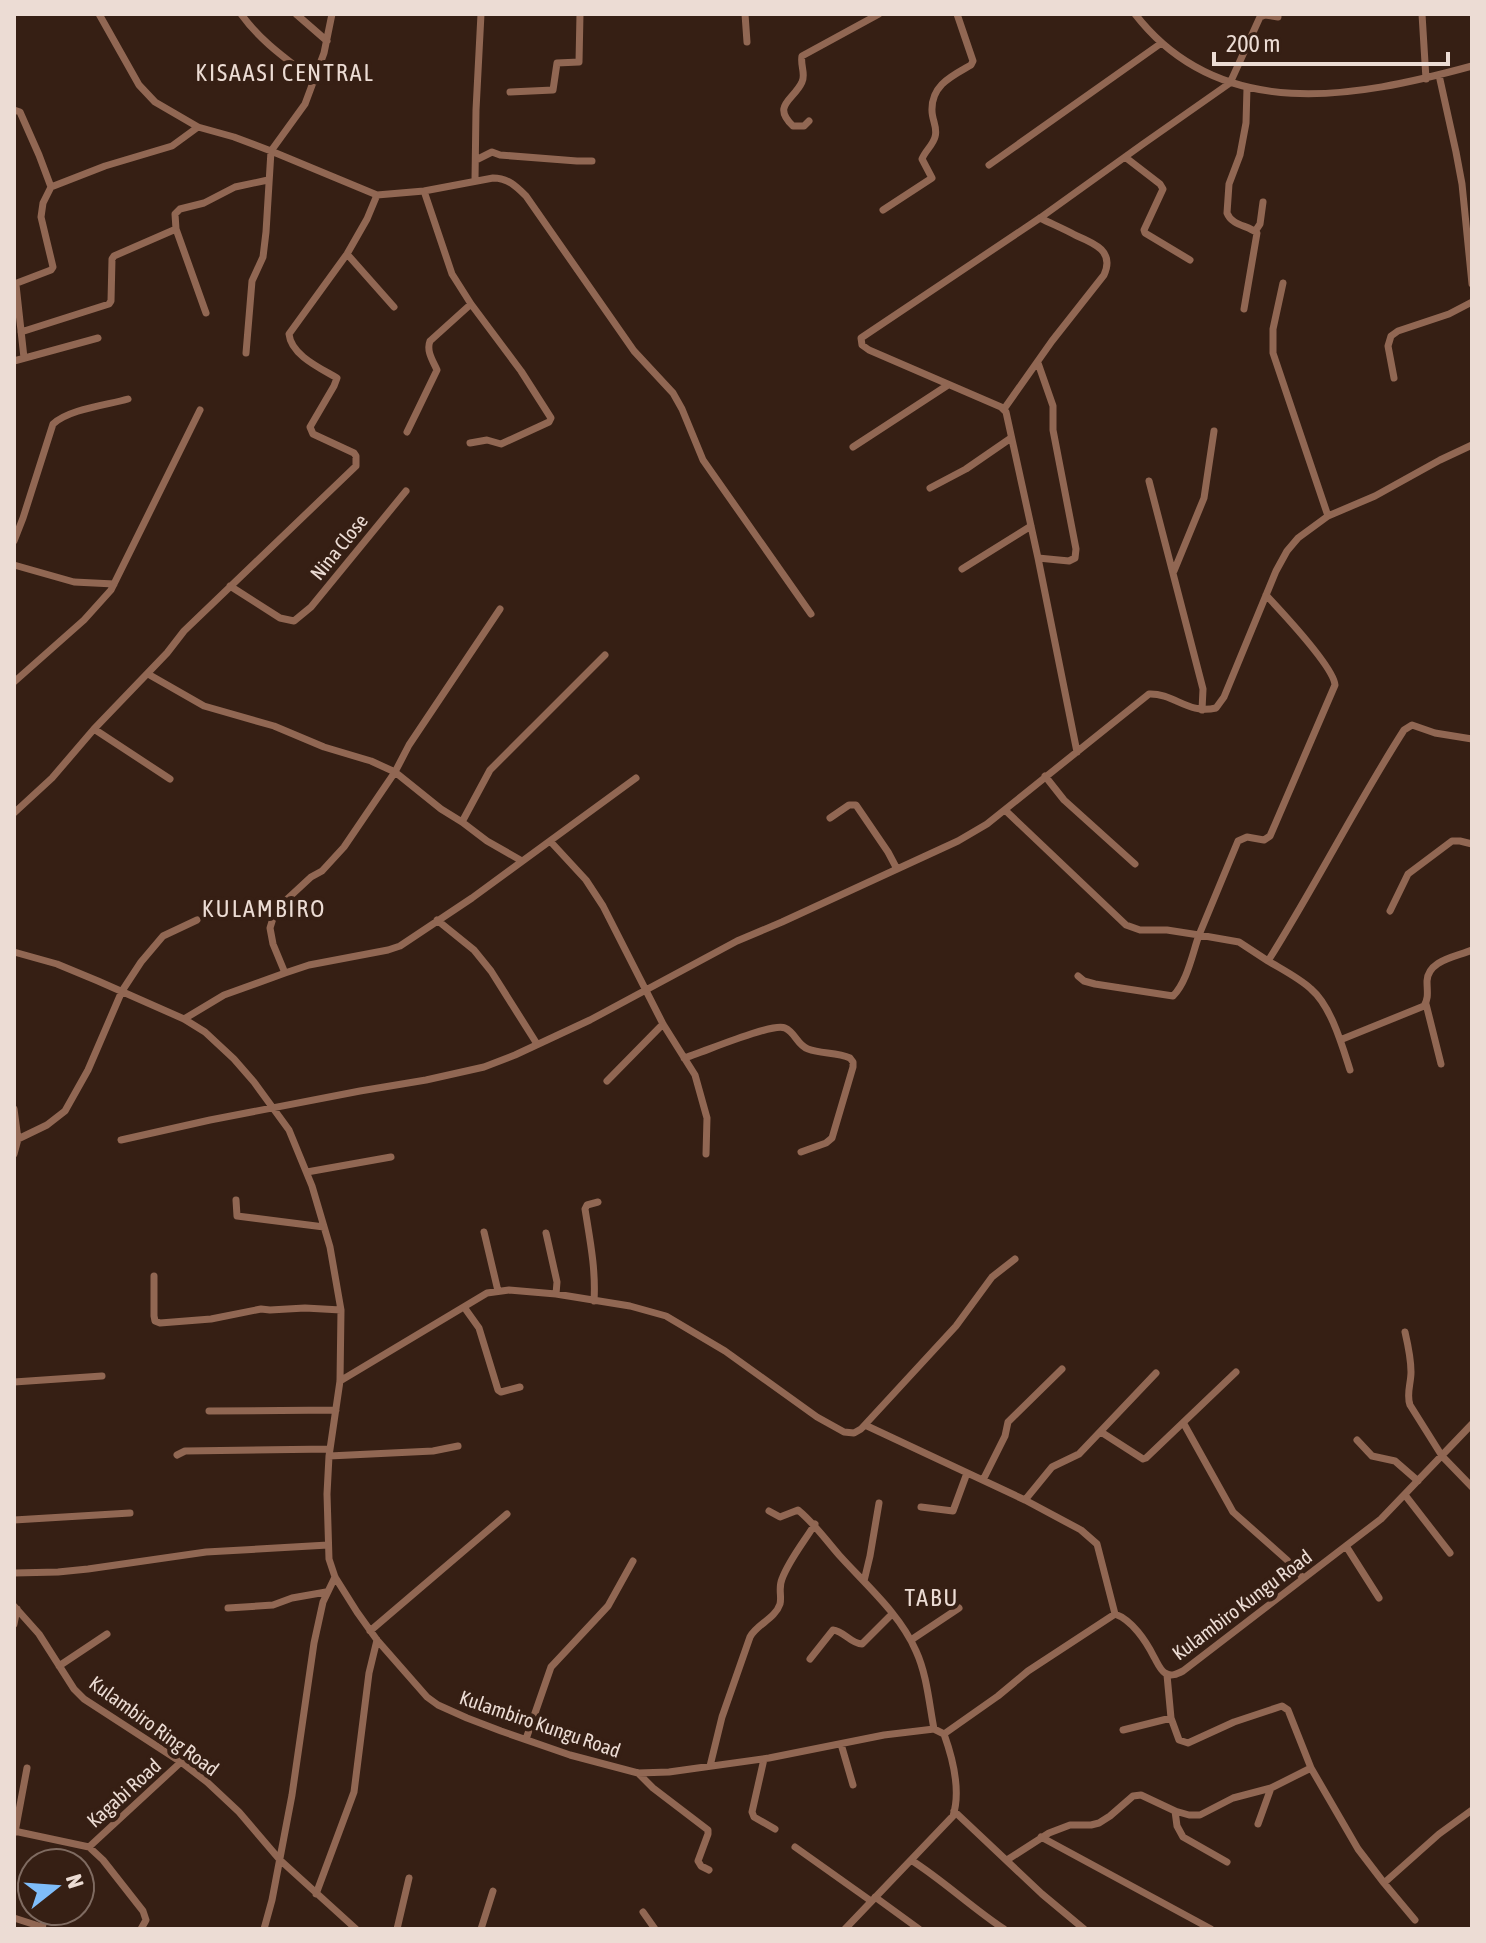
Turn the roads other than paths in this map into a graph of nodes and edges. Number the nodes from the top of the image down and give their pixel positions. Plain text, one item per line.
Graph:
1 (99, 14) edge
2 (241, 14) edge
3 (296, 14) edge
4 (332, 14) edge
5 (481, 14) edge
6 (580, 14) edge
7 (745, 14) edge
8 (879, 14) edge
9 (957, 14) edge
10 (1135, 14) edge
11 (1422, 14) edge
12 (1278, 17) dead end
13 (327, 41) junction
14 (747, 42) dead end
15 (1160, 44) junction
16 (1472, 66) edge
17 (1439, 75) junction
18 (1426, 79) junction
19 (315, 81) junction
20 (1230, 83) junction
21 (1247, 88) junction
22 (510, 92) dead end
23 (14, 110) edge
24 (809, 121) dead end
25 (198, 127) junction
26 (271, 151) junction
27 (1125, 157) junction
28 (476, 160) junction
29 (592, 161) dead end
30 (989, 165) dead end
31 (268, 180) junction
32 (475, 180) junction
33 (51, 187) junction
34 (424, 191) junction
35 (377, 195) junction
36 (1263, 202) dead end
37 (883, 210) dead end
38 (1040, 218) junction
39 (176, 229) junction
40 (1256, 230) junction
41 (347, 254) junction
42 (1190, 260) dead end
43 (1283, 283) dead end
44 (1472, 284) edge
45 (1472, 302) edge
46 (471, 304) junction
47 (394, 307) dead end
48 (1244, 309) dead end
49 (206, 313) dead end
50 (21, 332) junction
51 (98, 338) dead end
52 (246, 353) dead end
53 (24, 358) junction
54 (14, 361) edge
55 (1038, 363) junction
56 (1394, 378) dead end
57 (948, 385) junction
58 (128, 399) dead end
59 (1004, 409) junction
60 (200, 410) dead end
61 (1214, 431) dead end
62 (407, 432) dead end
63 (1011, 438) junction
64 (470, 443) dead end
65 (1472, 445) edge
66 (853, 447) dead end
67 (1149, 481) dead end
68 (930, 488) dead end
69 (406, 491) dead end
70 (1328, 516) junction
71 (1031, 526) junction
72 (14, 541) edge
73 (1038, 558) junction
74 (14, 565) edge
75 (962, 569) dead end
76 (1173, 573) junction
77 (114, 584) junction
78 (230, 586) junction
79 (1266, 595) junction
80 (500, 609) dead end
81 (811, 614) dead end
82 (605, 655) dead end
83 (148, 674) junction
84 (14, 682) edge
85 (1202, 710) junction
86 (94, 729) junction
87 (1472, 739) edge
88 (1077, 752) junction
89 (395, 772) junction
90 (1045, 776) junction
91 (636, 778) dead end
92 (170, 779) dead end
93 (1005, 810) junction
94 (14, 813) edge
95 (830, 818) dead end
96 (462, 822) junction
97 (550, 841) junction
98 (1472, 844) edge
99 (522, 861) junction
100 (1135, 864) dead end
101 (897, 869) junction
102 (1390, 911) dead end
103 (197, 920) dead end
104 (437, 920) junction
105 (1199, 935) junction
106 (1472, 950) edge
107 (14, 952) edge
108 (1268, 961) junction
109 (285, 973) junction
110 (1078, 976) dead end
111 (122, 991) junction
112 (646, 992) junction
113 (1426, 1004) junction
114 (184, 1019) junction
115 (663, 1024) junction
116 (1340, 1040) junction
117 (537, 1044) junction
118 (684, 1058) junction
119 (1441, 1064) dead end
120 (1350, 1070) dead end
121 (607, 1081) dead end
122 (274, 1108) junction
123 (14, 1109) edge
124 (18, 1139) junction
125 (121, 1140) dead end
126 (801, 1152) dead end
127 (14, 1154) edge
128 (706, 1154) dead end
129 (391, 1157) dead end
130 (307, 1172) junction
131 (236, 1200) dead end
132 (598, 1202) dead end
133 (324, 1227) junction
134 (484, 1232) dead end
135 (546, 1233) dead end
136 (1015, 1259) dead end
137 (154, 1276) dead end
138 (498, 1291) junction
139 (556, 1294) junction
140 (594, 1301) junction
141 (464, 1307) junction
142 (341, 1310) junction
143 (1405, 1332) dead end
144 (1062, 1369) dead end
145 (1236, 1372) dead end
146 (1156, 1373) dead end
147 (102, 1376) dead end
148 (340, 1381) junction
149 (14, 1382) edge
150 (520, 1387) dead end
151 (336, 1410) junction
152 (209, 1411) dead end
153 (1184, 1424) junction
154 (1472, 1424) edge
155 (865, 1425) junction
156 (1101, 1432) junction
157 (1357, 1440) dead end
158 (458, 1446) dead end
159 (329, 1452) junction
160 (177, 1455) dead end
161 (1442, 1456) junction
162 (967, 1473) junction
163 (983, 1480) junction
164 (1418, 1481) junction
165 (1472, 1487) edge
166 (1405, 1495) junction
167 (1025, 1500) junction
168 (879, 1503) dead end
169 (921, 1507) dead end
170 (769, 1511) dead end
171 (130, 1513) dead end
172 (507, 1514) dead end
173 (14, 1520) edge
174 (815, 1524) junction
175 (328, 1545) junction
176 (1346, 1546) junction
177 (1450, 1553) dead end
178 (633, 1561) dead end
179 (14, 1573) edge
180 (335, 1577) junction
181 (1303, 1578) junction
182 (864, 1581) junction
183 (326, 1592) junction
184 (1379, 1598) dead end
185 (15, 1607) edge
186 (228, 1608) dead end
187 (959, 1608) dead end
188 (892, 1614) junction
189 (1115, 1614) junction
190 (14, 1624) edge
191 (370, 1631) junction
192 (107, 1634) dead end
193 (377, 1640) junction
194 (911, 1640) junction
195 (810, 1659) dead end
196 (59, 1666) junction
197 (1167, 1675) junction
198 (1171, 1718) junction
199 (934, 1729) junction
200 (1123, 1730) dead end
201 (944, 1734) junction
202 (526, 1739) junction
203 (841, 1744) junction
204 (764, 1759) junction
205 (181, 1762) junction
206 (710, 1766) junction
207 (27, 1768) dead end
208 (1311, 1768) junction
209 (638, 1773) junction
210 (853, 1785) dead end
211 (1271, 1788) junction
212 (1472, 1810) edge
213 (954, 1811) junction
214 (1175, 1811) junction
215 (1258, 1824) dead end
216 (775, 1829) dead end
217 (15, 1832) edge
218 (1041, 1837) junction
219 (89, 1847) joint
220 (795, 1847) dead end
221 (96, 1854) edge
222 (280, 1860) junction
223 (911, 1860) junction
224 (1007, 1860) junction
225 (1227, 1862) dead end
226 (709, 1870) dead end
227 (409, 1878) dead end
228 (1384, 1883) junction
229 (493, 1891) dead end
230 (316, 1894) junction
231 (873, 1899) junction
232 (643, 1912) dead end
233 (14, 1918) edge
234 (1415, 1920) dead end
235 (42, 1928) edge
236 (141, 1929) edge
237 (264, 1929) edge
238 (356, 1929) edge
239 (397, 1929) edge
240 (481, 1929) edge
241 (655, 1929) edge
242 (845, 1929) edge
243 (919, 1929) edge
244 (1004, 1929) edge
245 (1084, 1929) edge
246 (1211, 1929) edge

1 - 25 street
2 - 19 street
3 - 13 street
4 - 13 street
5 - 28 street
6 - 22 street
7 - 14 street
8 - 24 street
9 - 37 street
10 - 15 street
11 - 18 street
12 - 20 street
13 - 19 street
15 - 20 street
15 - 30 street
16 - 17 street
17 - 18 street
17 - 44 street
18 - 21 street
19 - 26 street
20 - 21 street
20 - 27 street
21 - 40 street
23 - 33 street
25 - 26 street
25 - 33 street
26 - 31 street
26 - 35 street
27 - 38 street
27 - 42 street
28 - 29 street
28 - 32 street
31 - 39 street
31 - 52 street
32 - 34 street
32 - 81 street
33 - 50 street
34 - 35 street
34 - 46 street
35 - 41 street
36 - 40 street
38 - 55 street
38 - 57 street
39 - 49 street
39 - 50 street
40 - 48 street
41 - 47 street
41 - 78 street
43 - 70 street
45 - 56 street
46 - 62 street
46 - 64 street
50 - 53 street
51 - 53 street
53 - 54 street
55 - 59 street
55 - 73 street
57 - 59 street
57 - 66 street
58 - 72 street
59 - 63 street
60 - 77 street
61 - 76 street
63 - 68 street
63 - 71 street
65 - 70 street
67 - 76 street
69 - 78 street, Nina Close
70 - 79 street
71 - 73 street
71 - 75 street
73 - 88 street
74 - 77 street
76 - 85 street
77 - 84 street
78 - 83 street
79 - 85 street
79 - 105 street
80 - 89 street
82 - 96 street
83 - 86 street
83 - 89 street
85 - 88 street
86 - 92 street
86 - 94 street
87 - 108 street
88 - 90 street
89 - 96 street
89 - 109 street
90 - 93 street
90 - 100 street
91 - 97 street
93 - 101 street
93 - 105 street
95 - 101 street
96 - 99 street
97 - 99 street
97 - 112 street
98 - 102 street
99 - 104 street
101 - 112 street
103 - 111 street
104 - 109 street
104 - 117 street
105 - 108 street
105 - 110 street
106 - 113 street
107 - 111 street, Kulambiro Kungu Road
108 - 116 street
109 - 114 street
111 - 114 street, Kulambiro Kungu Road
111 - 124 street
112 - 115 street
112 - 117 street
113 - 116 street
113 - 119 street
114 - 122 street, Kulambiro Kungu Road
115 - 118 street
115 - 121 street
116 - 120 street
117 - 122 street
118 - 126 street
118 - 128 street
122 - 125 street
122 - 130 street, Kulambiro Kungu Road
123 - 124 street
124 - 127 street
129 - 130 street
130 - 133 street, Kulambiro Kungu Road
131 - 133 street
132 - 140 street
133 - 142 street, Kulambiro Kungu Road
134 - 138 street
135 - 139 street
136 - 155 street
137 - 142 street
138 - 139 street
138 - 141 street
139 - 140 street
140 - 155 street
141 - 148 street
141 - 150 street
142 - 148 street, Kulambiro Kungu Road
143 - 161 street
144 - 163 street
145 - 153 street
146 - 156 street
147 - 149 street
148 - 151 street, Kulambiro Kungu Road
151 - 152 street
151 - 159 street, Kulambiro Kungu Road
153 - 156 street
153 - 181 street
154 - 161 street, Kulambiro Kungu Road
155 - 162 street
156 - 167 street
157 - 164 street
158 - 159 street
159 - 160 street
159 - 175 street, Kulambiro Kungu Road
161 - 164 street, Kulambiro Kungu Road
161 - 165 street
162 - 163 street
162 - 169 street
163 - 167 street
164 - 166 street, Kulambiro Kungu Road
166 - 176 street, Kulambiro Kungu Road
166 - 177 street
167 - 189 street
168 - 182 street
170 - 174 street
171 - 173 street
172 - 191 street
174 - 182 street
174 - 206 street
175 - 179 street
175 - 180 street, Kulambiro Kungu Road
176 - 181 street, Kulambiro Kungu Road
176 - 184 street
178 - 202 street
180 - 183 street
180 - 191 street, Kulambiro Kungu Road
181 - 197 street, Kulambiro Kungu Road
182 - 188 street
183 - 186 street
183 - 222 street
185 - 190 street
185 - 196 street, Kulambiro Ring Road
187 - 194 street
188 - 194 street
188 - 195 street
189 - 197 street, Kulambiro Kungu Road
189 - 201 street
191 - 193 street, Kulambiro Kungu Road
192 - 196 street
193 - 202 street, Kulambiro Kungu Road
193 - 230 street
194 - 199 street
196 - 205 street, Kulambiro Ring Road
197 - 198 street
198 - 200 street
198 - 208 street
199 - 201 street
199 - 203 street, Kulambiro Kungu Road
201 - 213 street
202 - 209 street, Kulambiro Kungu Road
203 - 204 street, Kulambiro Kungu Road
203 - 210 street
204 - 206 street, Kulambiro Kungu Road
204 - 216 street
205 - 219 street, Kagabi Road
205 - 222 street, Kulambiro Ring Road
206 - 209 street, Kulambiro Kungu Road
207 - 217 street
208 - 211 street
208 - 228 street
209 - 226 street
211 - 214 street
211 - 215 street
212 - 228 street
213 - 223 street
213 - 224 street
214 - 218 street
214 - 225 street
217 - 219 street
218 - 224 street
218 - 246 street
220 - 231 street
221 - 236 street
222 - 230 street, Kulambiro Ring Road
222 - 237 street
223 - 231 street
223 - 244 street
224 - 245 street
227 - 239 street
228 - 234 street
229 - 240 street
230 - 238 street, Kulambiro Ring Road
231 - 242 street
231 - 243 street
232 - 241 street
233 - 235 street

